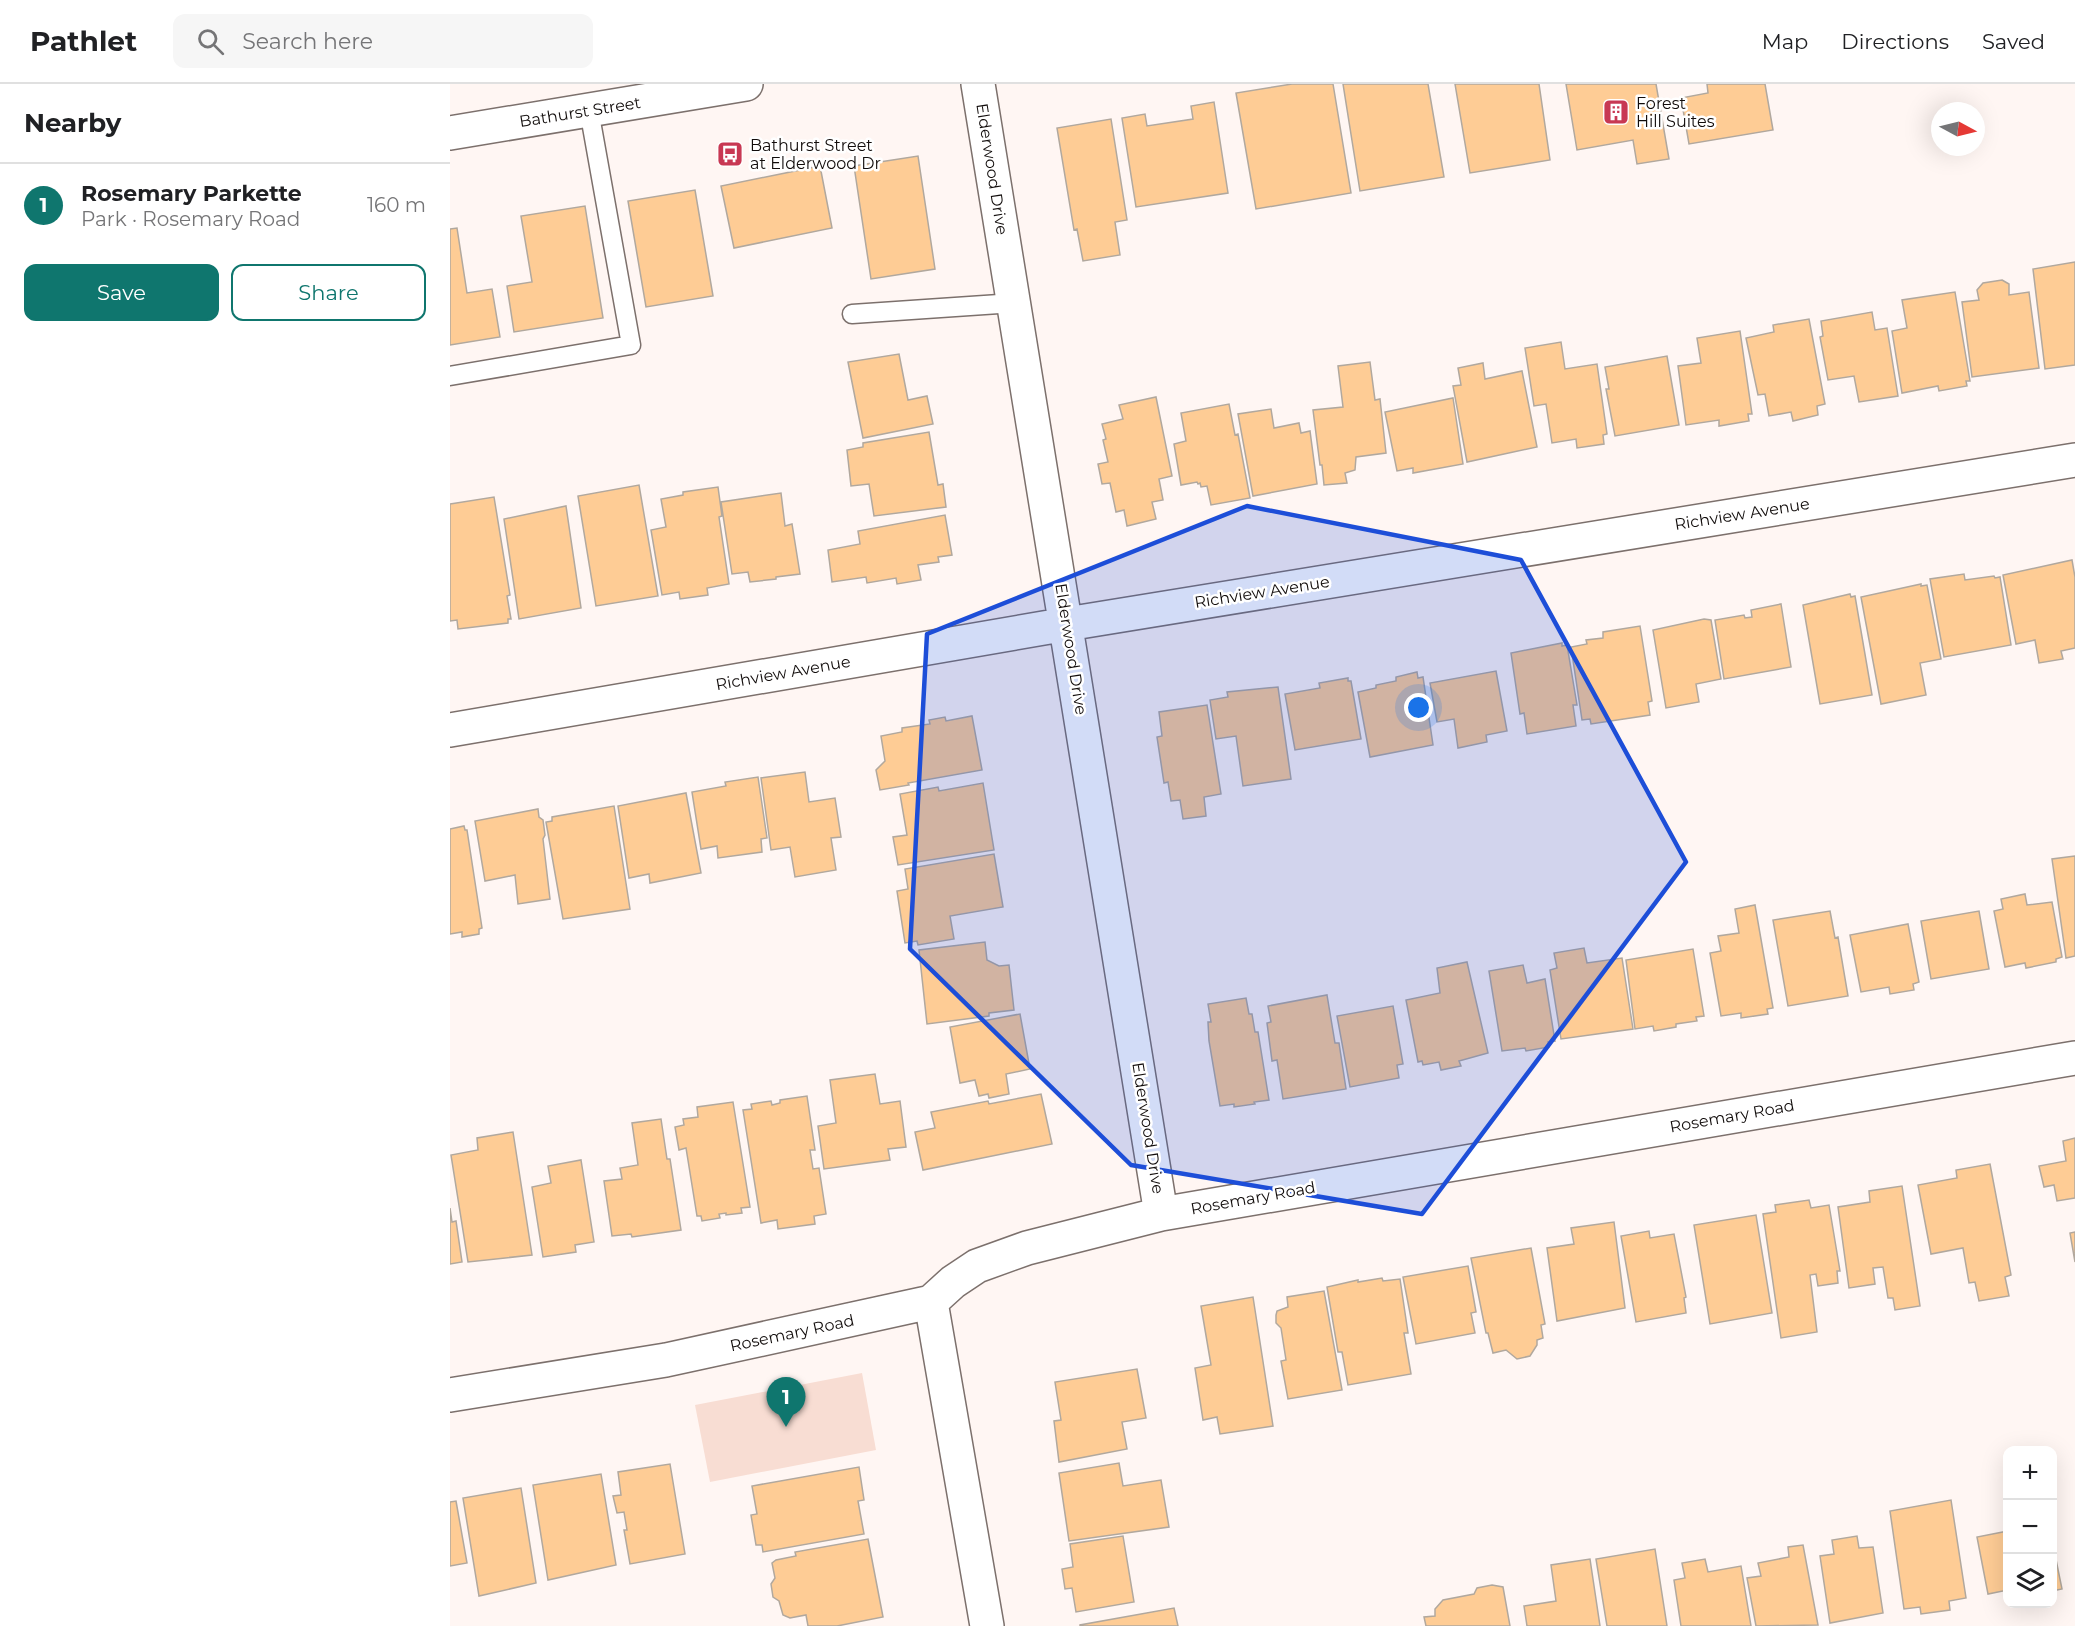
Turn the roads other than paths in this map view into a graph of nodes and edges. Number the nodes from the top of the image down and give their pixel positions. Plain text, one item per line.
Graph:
1 (746, 84) edge
2 (978, 84) edge
3 (589, 110) junction
4 (450, 133) edge
5 (1014, 303) junction
6 (852, 314) dead end
7 (450, 376) edge
8 (2075, 460) edge
9 (1067, 624) junction
10 (450, 730) edge
11 (2075, 1058) edge
12 (1161, 1214) junction
13 (931, 1302) junction
14 (450, 1395) edge
15 (987, 1626) edge

1 - 3 street, Bathurst Street
2 - 5 street, Elderwood Drive
3 - 4 street, Bathurst Street
3 - 7 lane
5 - 6 lane
5 - 9 street, Elderwood Drive
8 - 9 street, Richview Avenue
9 - 10 street, Richview Avenue
9 - 12 street, Elderwood Drive
11 - 12 street, Rosemary Road
12 - 13 street, Rosemary Road
13 - 14 street, Rosemary Road
13 - 15 street

